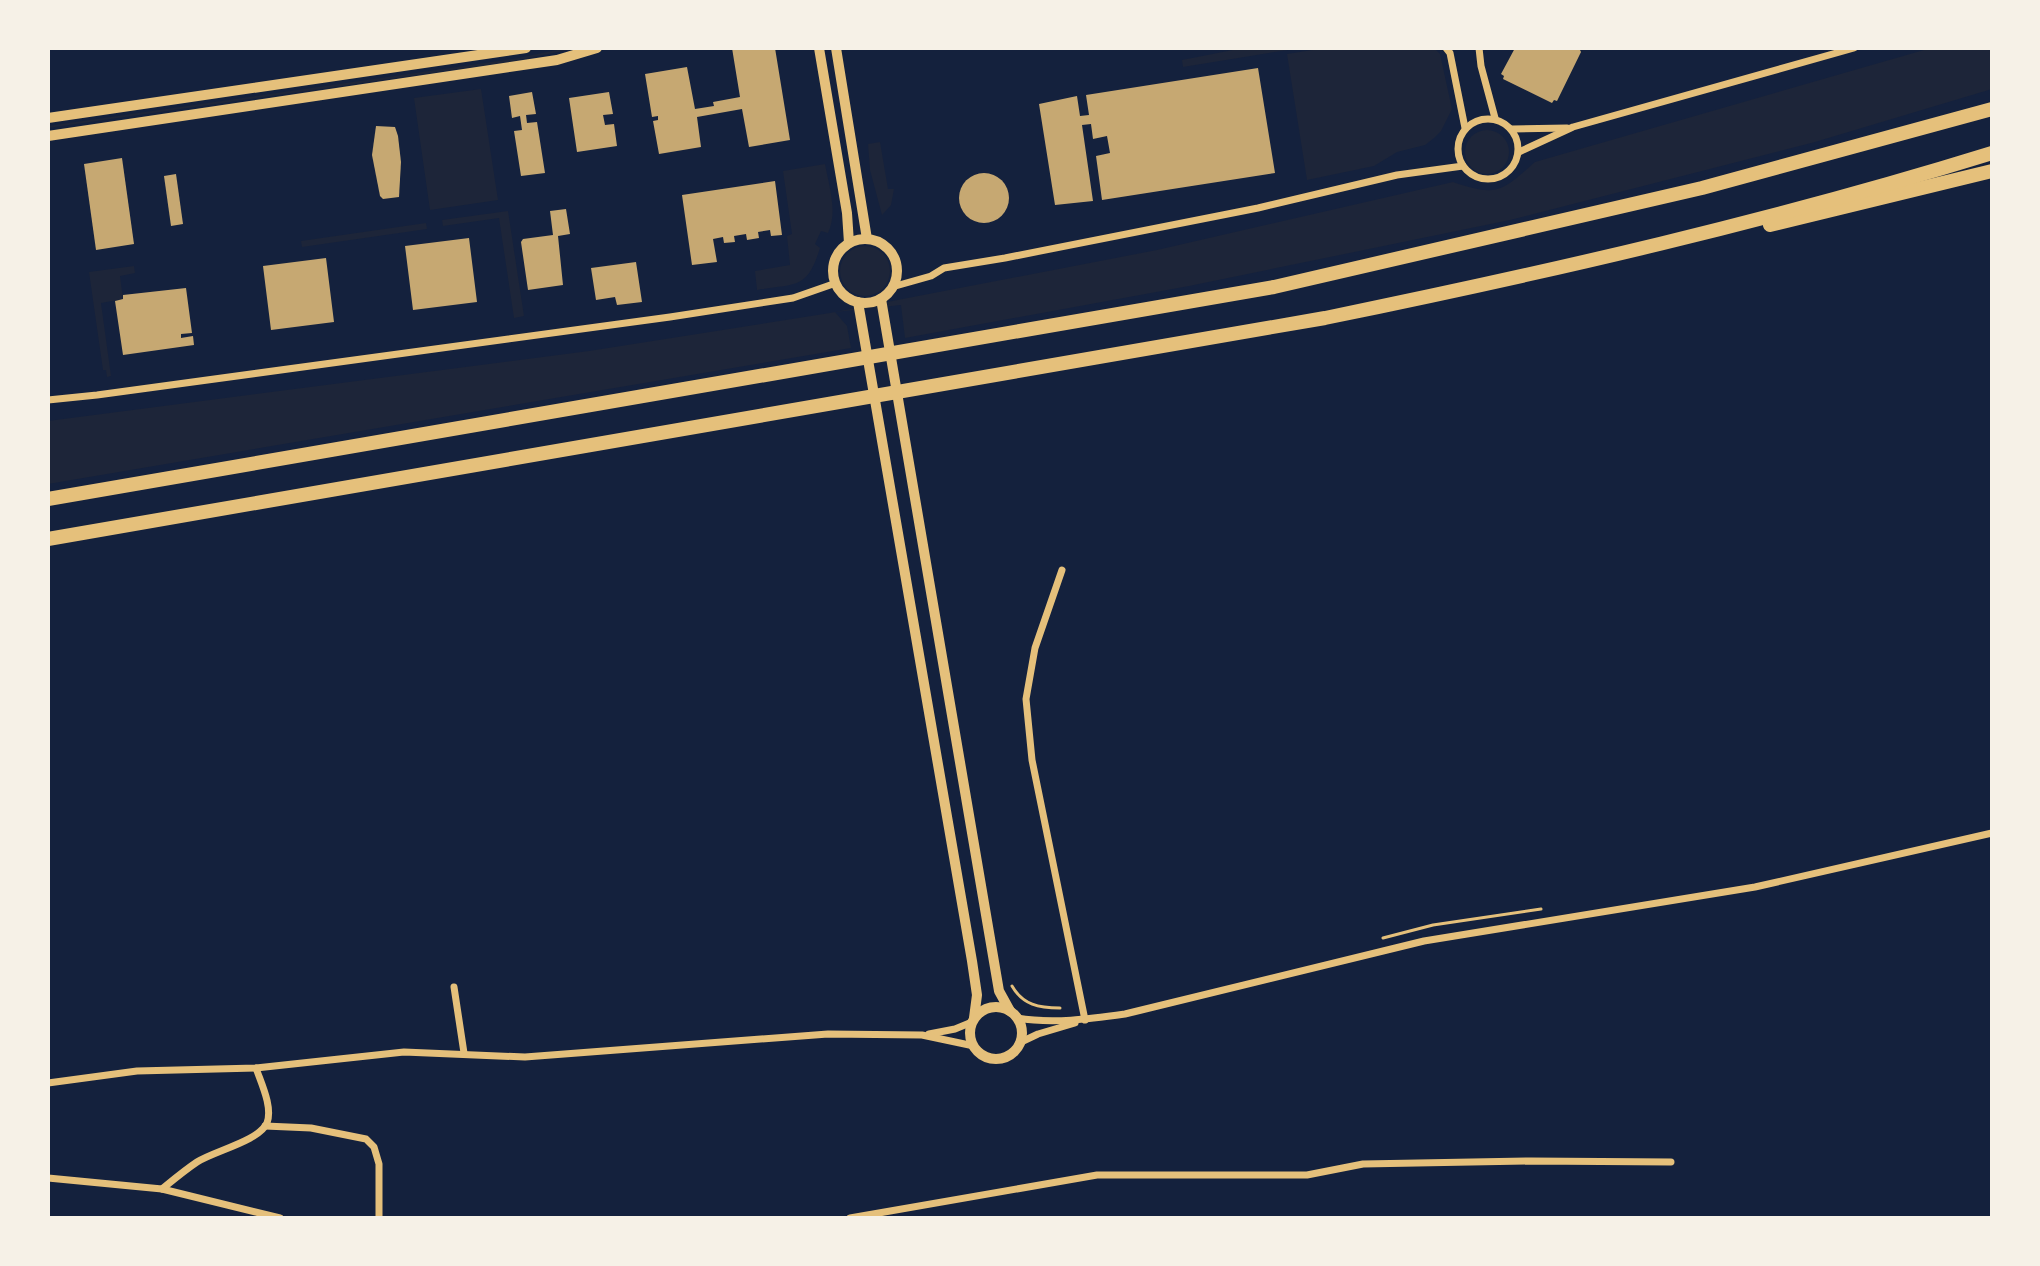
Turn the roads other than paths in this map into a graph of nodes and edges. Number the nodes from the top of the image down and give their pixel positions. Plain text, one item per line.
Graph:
1 (526, 48) edge
2 (597, 48) edge
3 (819, 48) edge
4 (836, 48) edge
5 (1446, 48) edge
6 (1479, 48) edge
7 (1854, 48) edge
8 (1992, 106) edge
9 (48, 118) edge
10 (1495, 118) junction
11 (1573, 127) junction
12 (1465, 128) junction
13 (1512, 129) junction
14 (48, 136) edge
15 (1519, 152) junction
16 (1992, 153) edge
17 (1463, 166) junction
18 (1992, 171) edge
19 (867, 239) junction
20 (849, 243) junction
21 (836, 283) junction
22 (892, 287) junction
23 (1401, 302) junction
24 (882, 304) junction
25 (859, 307) junction
26 (48, 400) edge
27 (48, 499) edge
28 (48, 539) edge
29 (1062, 570) dead end
30 (1992, 833) edge
31 (454, 987) dead end
32 (1014, 1015) junction
33 (973, 1020) junction
34 (1085, 1020) junction
35 (922, 1035) junction
36 (1019, 1043) junction
37 (974, 1046) junction
38 (464, 1053) junction
39 (256, 1068) junction
40 (48, 1083) edge
41 (265, 1126) junction
42 (1671, 1162) dead end
43 (48, 1178) edge
44 (162, 1189) junction
45 (280, 1218) edge
46 (379, 1218) edge
47 (850, 1218) edge

1 - 9 main road
2 - 14 main road
3 - 20 main road
4 - 19 main road
5 - 12 street
6 - 10 street
7 - 11 street
8 - 27 highway
10 - 12 street
10 - 13 street
11 - 13 street
11 - 15 street
12 - 17 street
13 - 15 street
15 - 17 street
16 - 23 highway
17 - 22 street
18 - 23 highway
19 - 20 main road
19 - 22 main road
20 - 21 main road
21 - 25 main road
21 - 26 street
22 - 24 main road
23 - 28 highway
24 - 25 main road
24 - 32 main road
25 - 33 main road
29 - 34 street
30 - 34 street
31 - 38 street
32 - 33 main road
32 - 34 street
32 - 36 main road
33 - 35 street
33 - 37 main road
34 - 36 street
35 - 37 street
35 - 38 street
36 - 37 main road
38 - 39 street
39 - 40 street
39 - 41 street
41 - 44 street
41 - 46 street
42 - 47 street
43 - 44 street
44 - 45 street

